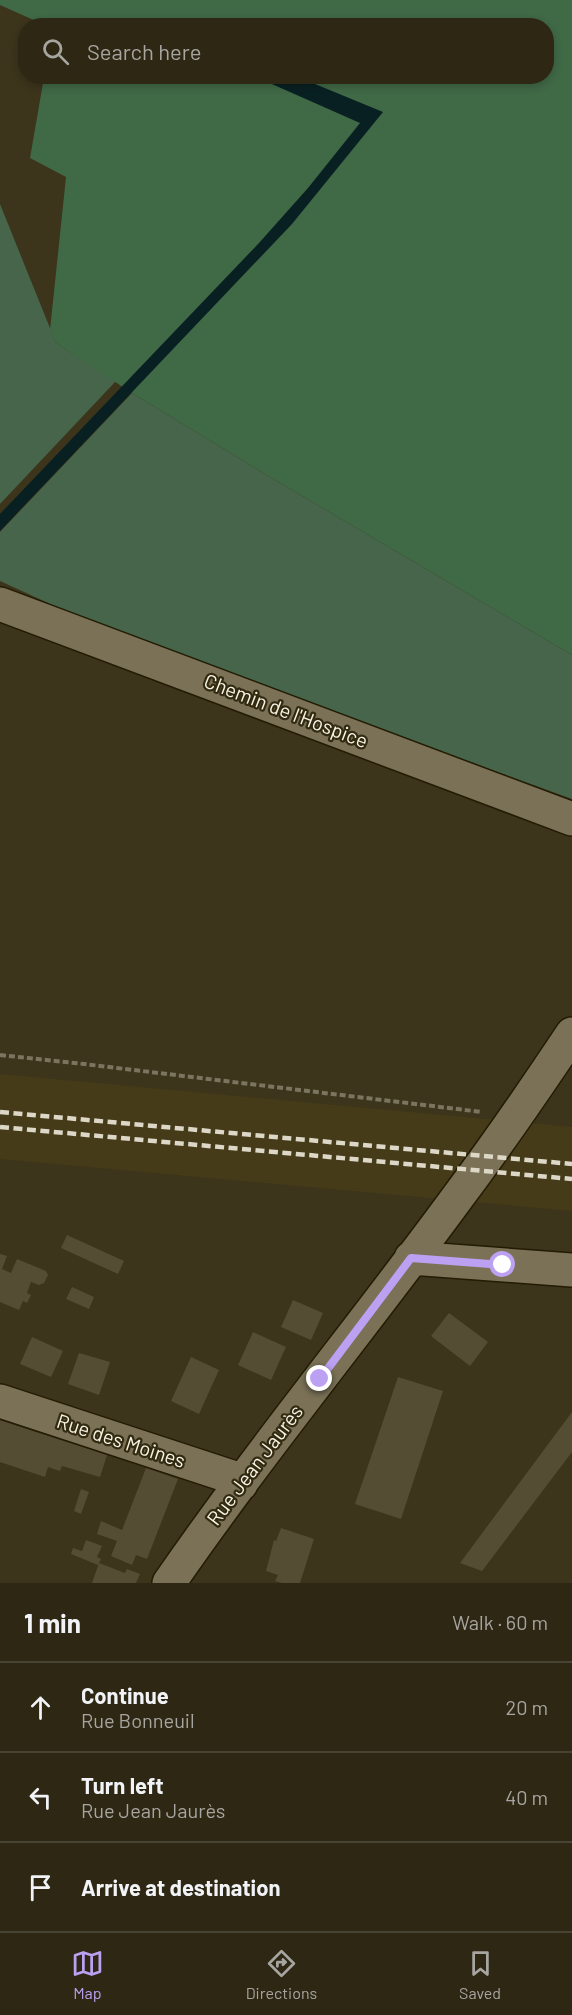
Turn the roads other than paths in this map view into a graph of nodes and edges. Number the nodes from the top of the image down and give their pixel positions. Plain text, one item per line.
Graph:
1 (0, 604) edge
2 (572, 819) edge
3 (572, 1035) edge
4 (411, 1258) junction
5 (572, 1270) edge
6 (0, 1401) edge
7 (241, 1484) junction
8 (169, 1583) edge

1 - 2 street, Chemin de l'Hospice
3 - 4 street, Rue Jean Jaurès
4 - 5 street
4 - 7 street, Rue Jean Jaurès
6 - 7 street, Rue des Moines
7 - 8 street, Rue Jean Jaurès

